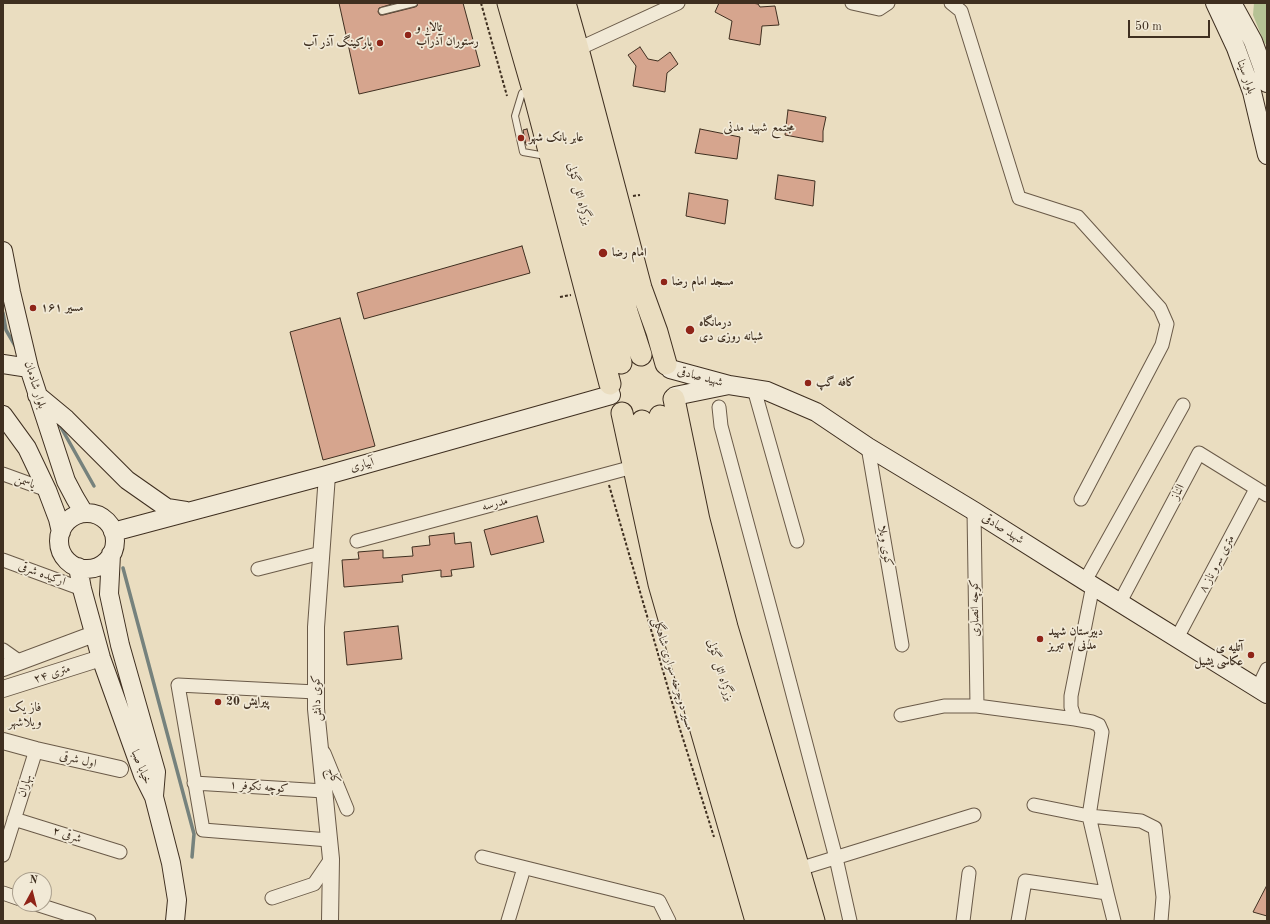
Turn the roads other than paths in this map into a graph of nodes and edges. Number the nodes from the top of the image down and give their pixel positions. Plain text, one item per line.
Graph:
1 (414, 3) edge
2 (508, 3) edge
3 (528, 3) edge
4 (545, 3) edge
5 (564, 3) edge
6 (678, 3) edge
7 (852, 3) edge
8 (888, 3) edge
9 (951, 3) edge
10 (1215, 3) edge
11 (1232, 3) edge
12 (382, 11) dead end
13 (578, 49) junction
14 (1267, 83) edge
15 (1259, 90) edge
16 (522, 93) dead end
17 (1267, 155) edge
18 (550, 157) junction
19 (3, 251) edge
20 (641, 355) junction
21 (620, 363) junction
22 (3, 364) edge
23 (668, 367) junction
24 (29, 368) junction
25 (729, 385) junction
26 (754, 389) junction
27 (610, 390) junction
28 (37, 394) junction
29 (674, 398) junction
30 (1183, 405) dead end
31 (719, 407) dead end
32 (622, 413) junction
33 (3, 415) edge
34 (651, 418) junction
35 (868, 447) junction
36 (633, 467) junction
37 (3, 474) edge
38 (326, 475) junction
39 (47, 490) junction
40 (1262, 492) edge
41 (1081, 499) dead end
42 (974, 511) junction
43 (189, 512) junction
44 (84, 513) junction
45 (60, 532) junction
46 (113, 532) junction
47 (797, 540) dead end
48 (357, 541) dead end
49 (321, 553) junction
50 (111, 554) junction
51 (3, 560) edge
52 (78, 567) junction
53 (258, 569) dead end
54 (1089, 583) junction
55 (82, 588) junction
56 (1120, 602) junction
57 (94, 634) junction
58 (1177, 638) junction
59 (902, 645) dead end
60 (3, 650) edge
61 (101, 658) junction
62 (20, 662) junction
63 (3, 668) edge
64 (1267, 669) edge
65 (3, 689) edge
66 (1262, 691) edge
67 (316, 692) junction
68 (977, 706) junction
69 (901, 715) dead end
70 (1075, 719) junction
71 (3, 741) edge
72 (320, 743) junction
73 (36, 750) junction
74 (120, 769) dead end
75 (194, 783) junction
76 (324, 791) junction
77 (154, 797) junction
78 (1034, 805) dead end
79 (347, 809) dead end
80 (974, 815) dead end
81 (1089, 816) junction
82 (9, 826) edge
83 (329, 840) junction
84 (120, 852) dead end
85 (3, 855) edge
86 (482, 857) dead end
87 (836, 858) junction
88 (331, 859) junction
89 (524, 868) junction
90 (800, 869) junction
91 (969, 873) dead end
92 (1107, 893) junction
93 (272, 898) dead end
94 (52, 909) edge
95 (88, 921) edge
96 (175, 921) edge
97 (330, 921) edge
98 (508, 921) edge
99 (669, 921) edge
100 (756, 921) edge
101 (777, 921) edge
102 (795, 921) edge
103 (814, 921) edge
104 (850, 921) edge
105 (963, 921) edge
106 (1018, 921) edge
107 (1114, 921) edge
108 (1161, 921) edge

1 - 12 lane
2 - 18 highway
3 - 21 highway, بزرگراه ائل گؤلی
4 - 20 highway, بزرگراه ائل گؤلی
5 - 13 highway
6 - 13 street
7 - 8 street
9 - 41 street
10 - 15 main road, بلوار سینا
11 - 14 main road, بلوار سینا
13 - 23 highway
15 - 17 main road, بلوار سینا
16 - 18 lane
18 - 27 highway
19 - 24 main road, بلوار شادمان
20 - 21 highway
20 - 23 highway
21 - 27 highway
22 - 24 main road
23 - 25 main road, شهید صادقی
23 - 29 highway
24 - 28 main road, بلوار شادمان
25 - 26 main road, شهید صادقی
25 - 29 main road, شهید صادقی
26 - 35 main road, شهید صادقی
26 - 47 street
27 - 32 highway
27 - 38 main road, آبیاری
28 - 43 main road
28 - 44 main road, بلوار شادمان
29 - 34 highway
29 - 90 highway
30 - 54 street
31 - 87 street
32 - 34 highway
32 - 36 highway
33 - 39 main road
34 - 101 highway, بزرگراه ائل گؤلی
34 - 102 highway, بزرگراه ائل گؤلی
35 - 42 main road, شهید صادقی
35 - 59 street, کوی ویلا
36 - 48 street, مدرسه
36 - 100 highway
37 - 39 street, یاسمن
38 - 43 main road, آبیاری
38 - 49 street, کوی دانش
39 - 45 main road
40 - 56 street, الناز
40 - 58 street, ۸ متری سرو ناز
42 - 54 main road, شهید صادقی
42 - 68 street, کوچه انصاری
43 - 46 main road, آبیاری
44 - 45 main road
44 - 46 main road
45 - 52 main road
46 - 50 main road
49 - 53 street
49 - 67 street, کوی دانش
50 - 52 main road
50 - 77 main road, خیابا صبا
51 - 55 street, ارکیده شرقی
52 - 55 main road, خیابا صبا
54 - 56 main road, شهید صادقی
54 - 70 street
55 - 57 main road, خیابا صبا
56 - 58 main road, شهید صادقی
57 - 61 main road, خیابا صبا
57 - 62 street, ۲۴ متری
58 - 66 main road, شهید صادقی
60 - 62 street
61 - 65 street, ۲۴ متری
61 - 77 main road, خیابا صبا
62 - 63 street, ۲۴ متری
64 - 66 street
67 - 72 street, کوی دانش
67 - 75 street
68 - 69 street
68 - 70 street
70 - 81 street
71 - 73 street
72 - 76 street, کوی دانش
72 - 79 street, کاج
73 - 74 street, اول شرقی
73 - 82 street, بهاران
75 - 76 street, کوچه نکوفر ۱
75 - 83 street
76 - 83 street, کوی دانش
77 - 96 main road
78 - 81 street
80 - 87 street
81 - 92 street
81 - 108 street
82 - 84 street, ۲ شرقی
82 - 85 street, بهاران
83 - 88 street, کوی دانش
86 - 89 street
87 - 90 street
87 - 104 street
88 - 93 street
88 - 97 street, کوی دانش
89 - 98 street
89 - 99 street
90 - 103 highway
91 - 105 street
92 - 106 street
92 - 107 street
94 - 95 street

